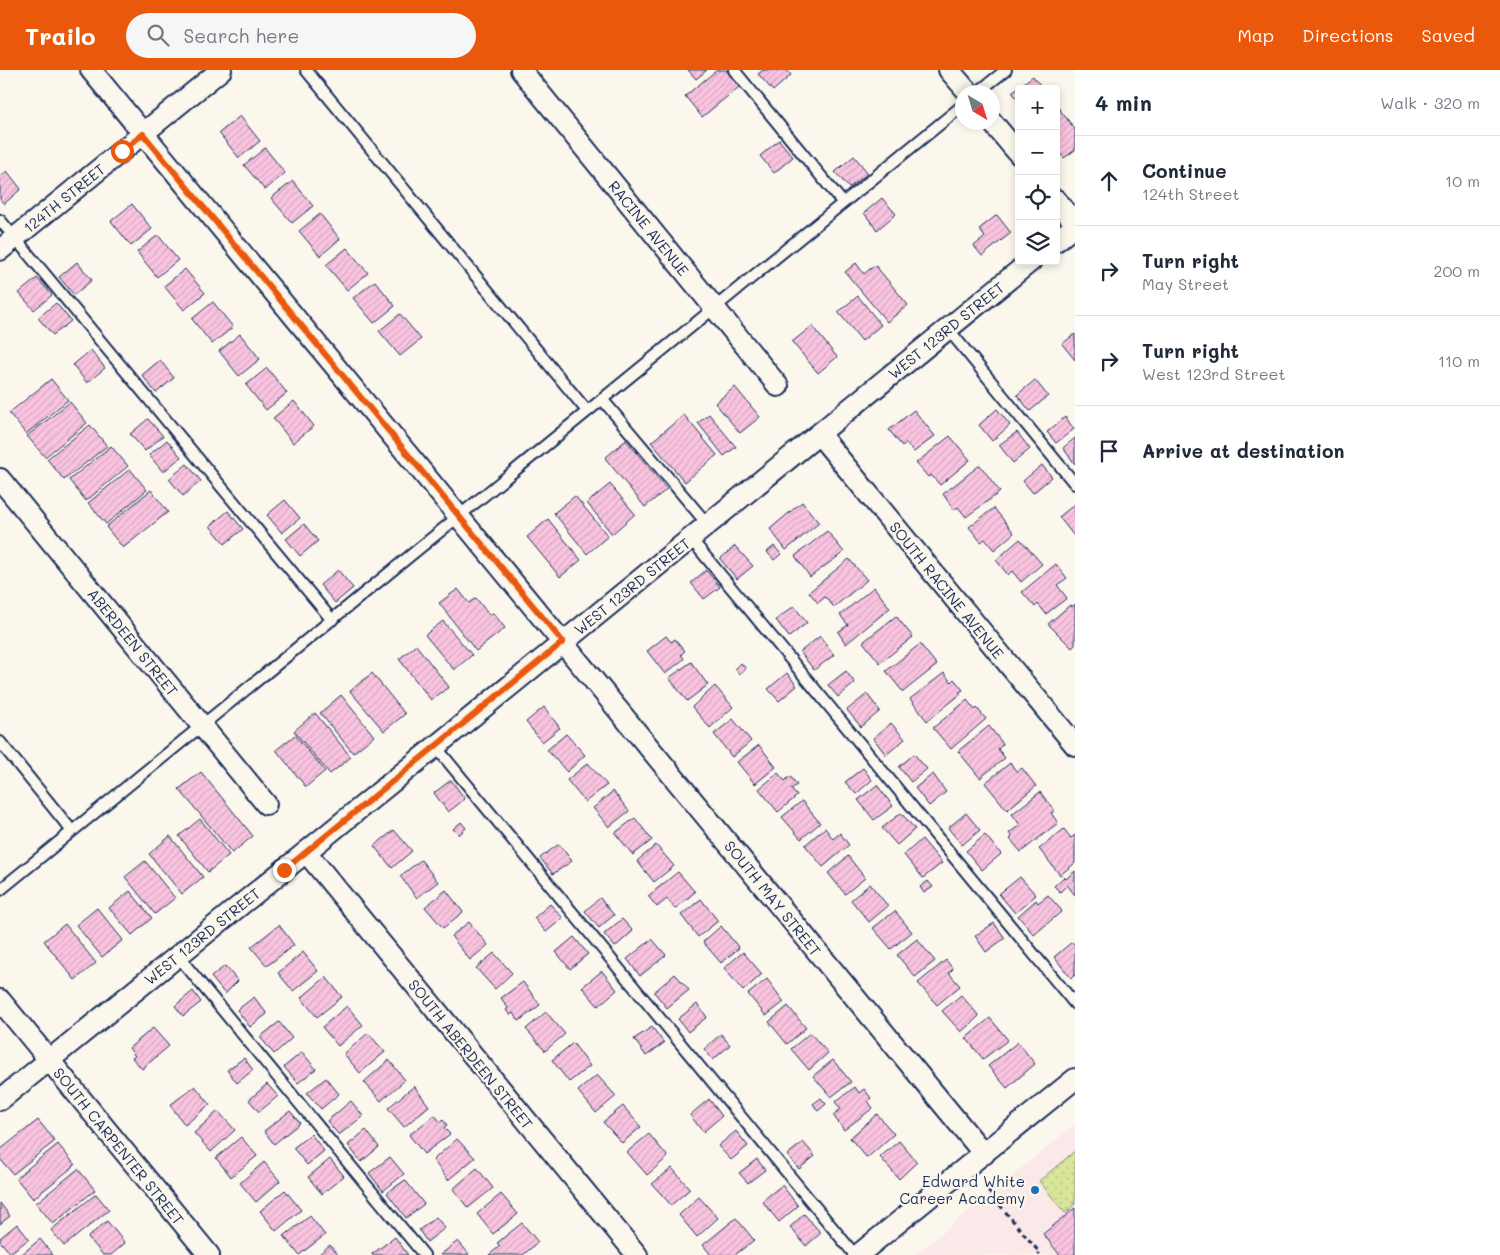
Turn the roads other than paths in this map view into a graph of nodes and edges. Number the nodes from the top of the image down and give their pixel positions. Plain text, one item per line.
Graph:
1 (91, 70) edge
2 (221, 70) edge
3 (306, 70) edge
4 (521, 70) edge
5 (734, 70) edge
6 (949, 70) edge
7 (1006, 70) edge
8 (962, 85) edge
9 (987, 85) edge
10 (955, 112) edge
11 (999, 130) edge
12 (143, 134) junction
13 (1015, 149) edge
14 (843, 202) junction
15 (1060, 205) edge
16 (0, 220) edge
17 (1075, 224) edge
18 (1060, 237) edge
19 (7, 244) edge
20 (1026, 265) edge
21 (714, 308) junction
22 (948, 329) junction
23 (778, 386) dead end
24 (602, 399) junction
25 (587, 411) junction
26 (819, 434) junction
27 (0, 479) edge
28 (1075, 484) edge
29 (459, 516) junction
30 (708, 525) junction
31 (690, 539) junction
32 (332, 620) junction
33 (563, 642) junction
34 (202, 725) junction
35 (0, 742) edge
36 (1075, 745) edge
37 (436, 747) junction
38 (266, 804) dead end
39 (72, 831) junction
40 (306, 852) junction
41 (0, 890) edge
42 (178, 956) junction
43 (0, 1000) edge
44 (1075, 1004) edge
45 (49, 1059) junction
46 (1075, 1079) edge
47 (0, 1100) edge
48 (984, 1154) junction
49 (208, 1255) edge
50 (424, 1255) edge
51 (637, 1255) edge
52 (857, 1255) edge

1 - 12 street, SOUTH MAY STREET
2 - 12 street, 124TH STREET
3 - 25 lane
4 - 21 street, RACINE AVENUE
5 - 14 lane
6 - 8 street
7 - 9 lane
10 - 14 lane
11 - 13 street
12 - 19 street, 124TH STREET
12 - 29 street, SOUTH MAY STREET
14 - 21 lane
15 - 17 street
16 - 19 lane
17 - 18 street
19 - 32 lane
20 - 22 street, WEST 123RD STREET
21 - 23 street, RACINE AVENUE
21 - 24 lane
22 - 26 street, WEST 123RD STREET
22 - 28 lane
24 - 25 lane
24 - 30 lane
25 - 29 lane
26 - 30 street, WEST 123RD STREET
26 - 36 street, SOUTH RACINE AVENUE
27 - 34 street, ABERDEEN STREET
29 - 32 lane
29 - 33 street, SOUTH MAY STREET
30 - 31 street, WEST 123RD STREET
31 - 33 street, WEST 123RD STREET
31 - 44 lane
32 - 34 lane
33 - 37 street, WEST 123RD STREET
33 - 48 street, SOUTH MAY STREET
34 - 38 street, ABERDEEN STREET
34 - 39 lane
35 - 39 lane
37 - 40 street, WEST 123RD STREET
37 - 52 lane
39 - 41 lane
40 - 42 street, WEST 123RD STREET
40 - 51 street, SOUTH ABERDEEN STREET
42 - 45 street, WEST 123RD STREET
42 - 50 lane
43 - 45 street, SOUTH CARPENTER STREET
45 - 47 street, WEST 123RD STREET
45 - 49 street, SOUTH CARPENTER STREET
46 - 48 street
48 - 52 street

